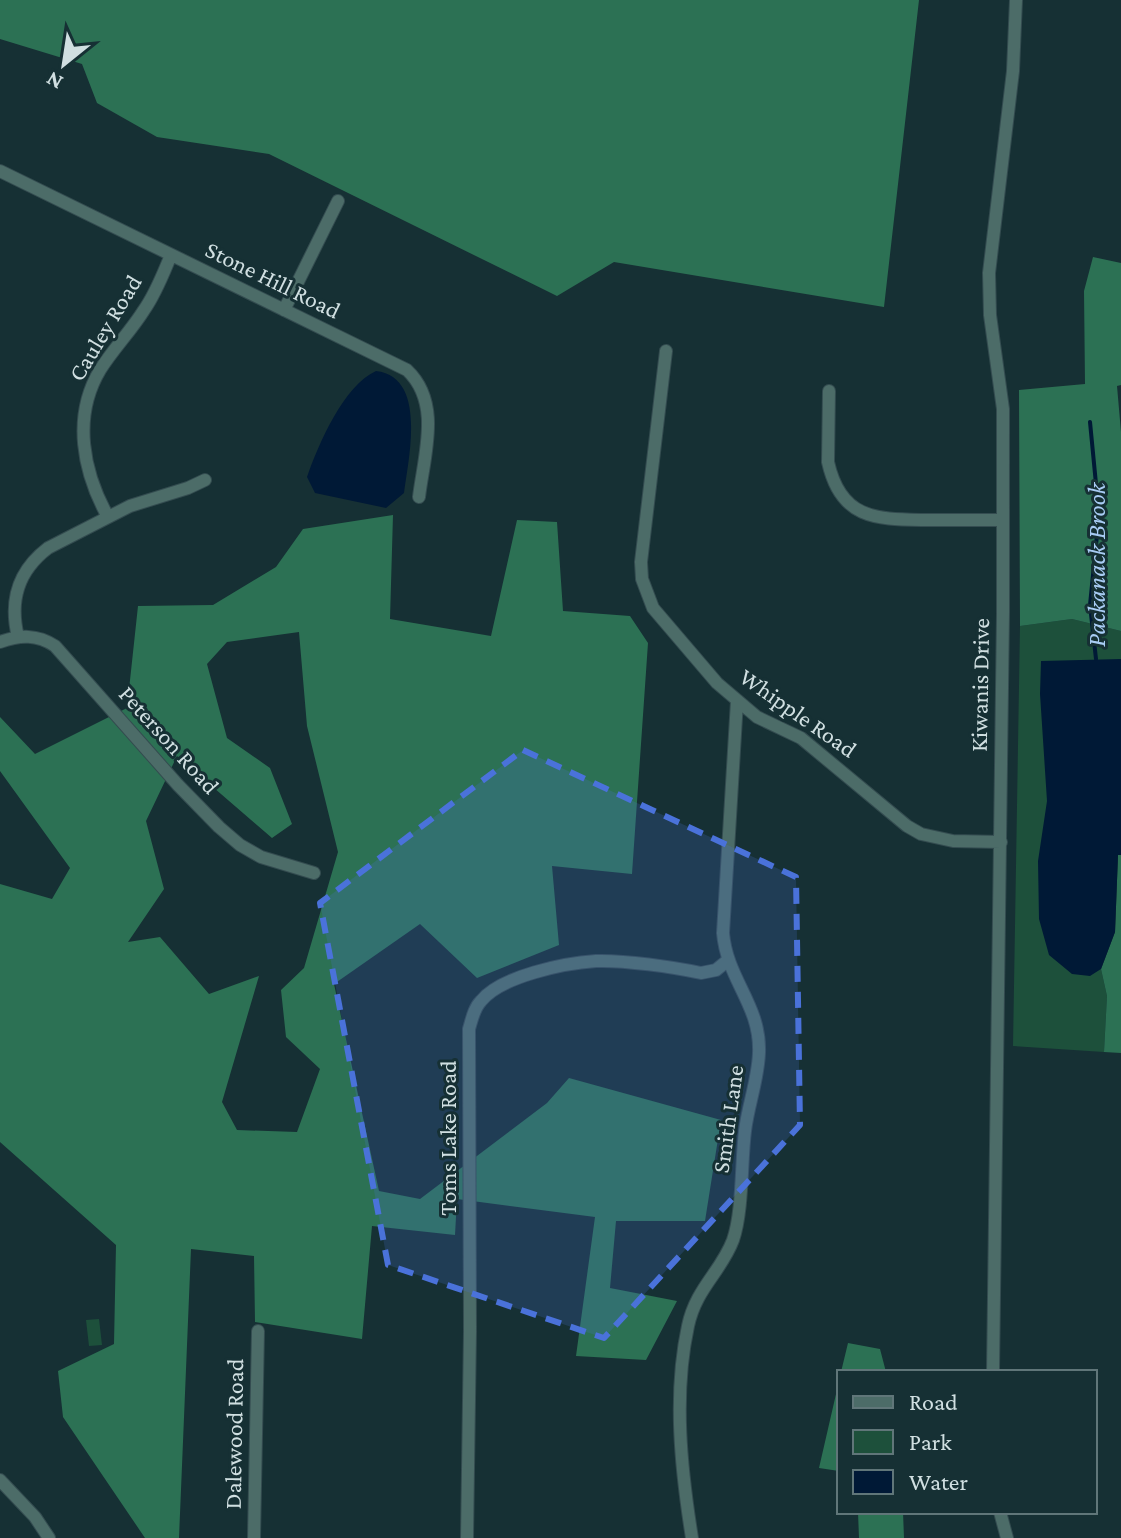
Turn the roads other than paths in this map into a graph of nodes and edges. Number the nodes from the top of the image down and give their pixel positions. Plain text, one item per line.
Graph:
1 (1016, 0) edge
2 (0, 171) edge
3 (338, 201) dead end
4 (171, 255) junction
5 (284, 310) junction
6 (666, 351) dead end
7 (829, 391) dead end
8 (205, 480) dead end
9 (419, 497) dead end
10 (108, 517) junction
11 (1003, 520) junction
12 (18, 637) junction
13 (0, 642) edge
14 (737, 701) junction
15 (1001, 842) junction
16 (314, 873) dead end
17 (727, 961) junction
18 (258, 1331) dead end
19 (993, 1370) edge
20 (0, 1480) edge
21 (1001, 1514) edge
22 (49, 1538) edge
23 (254, 1538) edge
24 (467, 1538) edge
25 (692, 1538) edge
26 (1007, 1538) edge

1 - 11 street, Kiwanis Drive
2 - 4 street, Stone Hill Road
3 - 5 street
4 - 5 street, Stone Hill Road
4 - 10 street, Cauley Road
5 - 9 street, Stone Hill Road
6 - 14 street, Whipple Road
7 - 11 street
8 - 10 street
10 - 12 street
11 - 15 street, Kiwanis Drive
12 - 13 street, Peterson Road
12 - 16 street, Peterson Road
14 - 15 street, Whipple Road
14 - 17 street, Smith Lane
15 - 19 street, Kiwanis Drive
17 - 24 street, Toms Lake Road
17 - 25 street, Smith Lane
18 - 23 street, Dalewood Road
20 - 22 street
21 - 26 street

